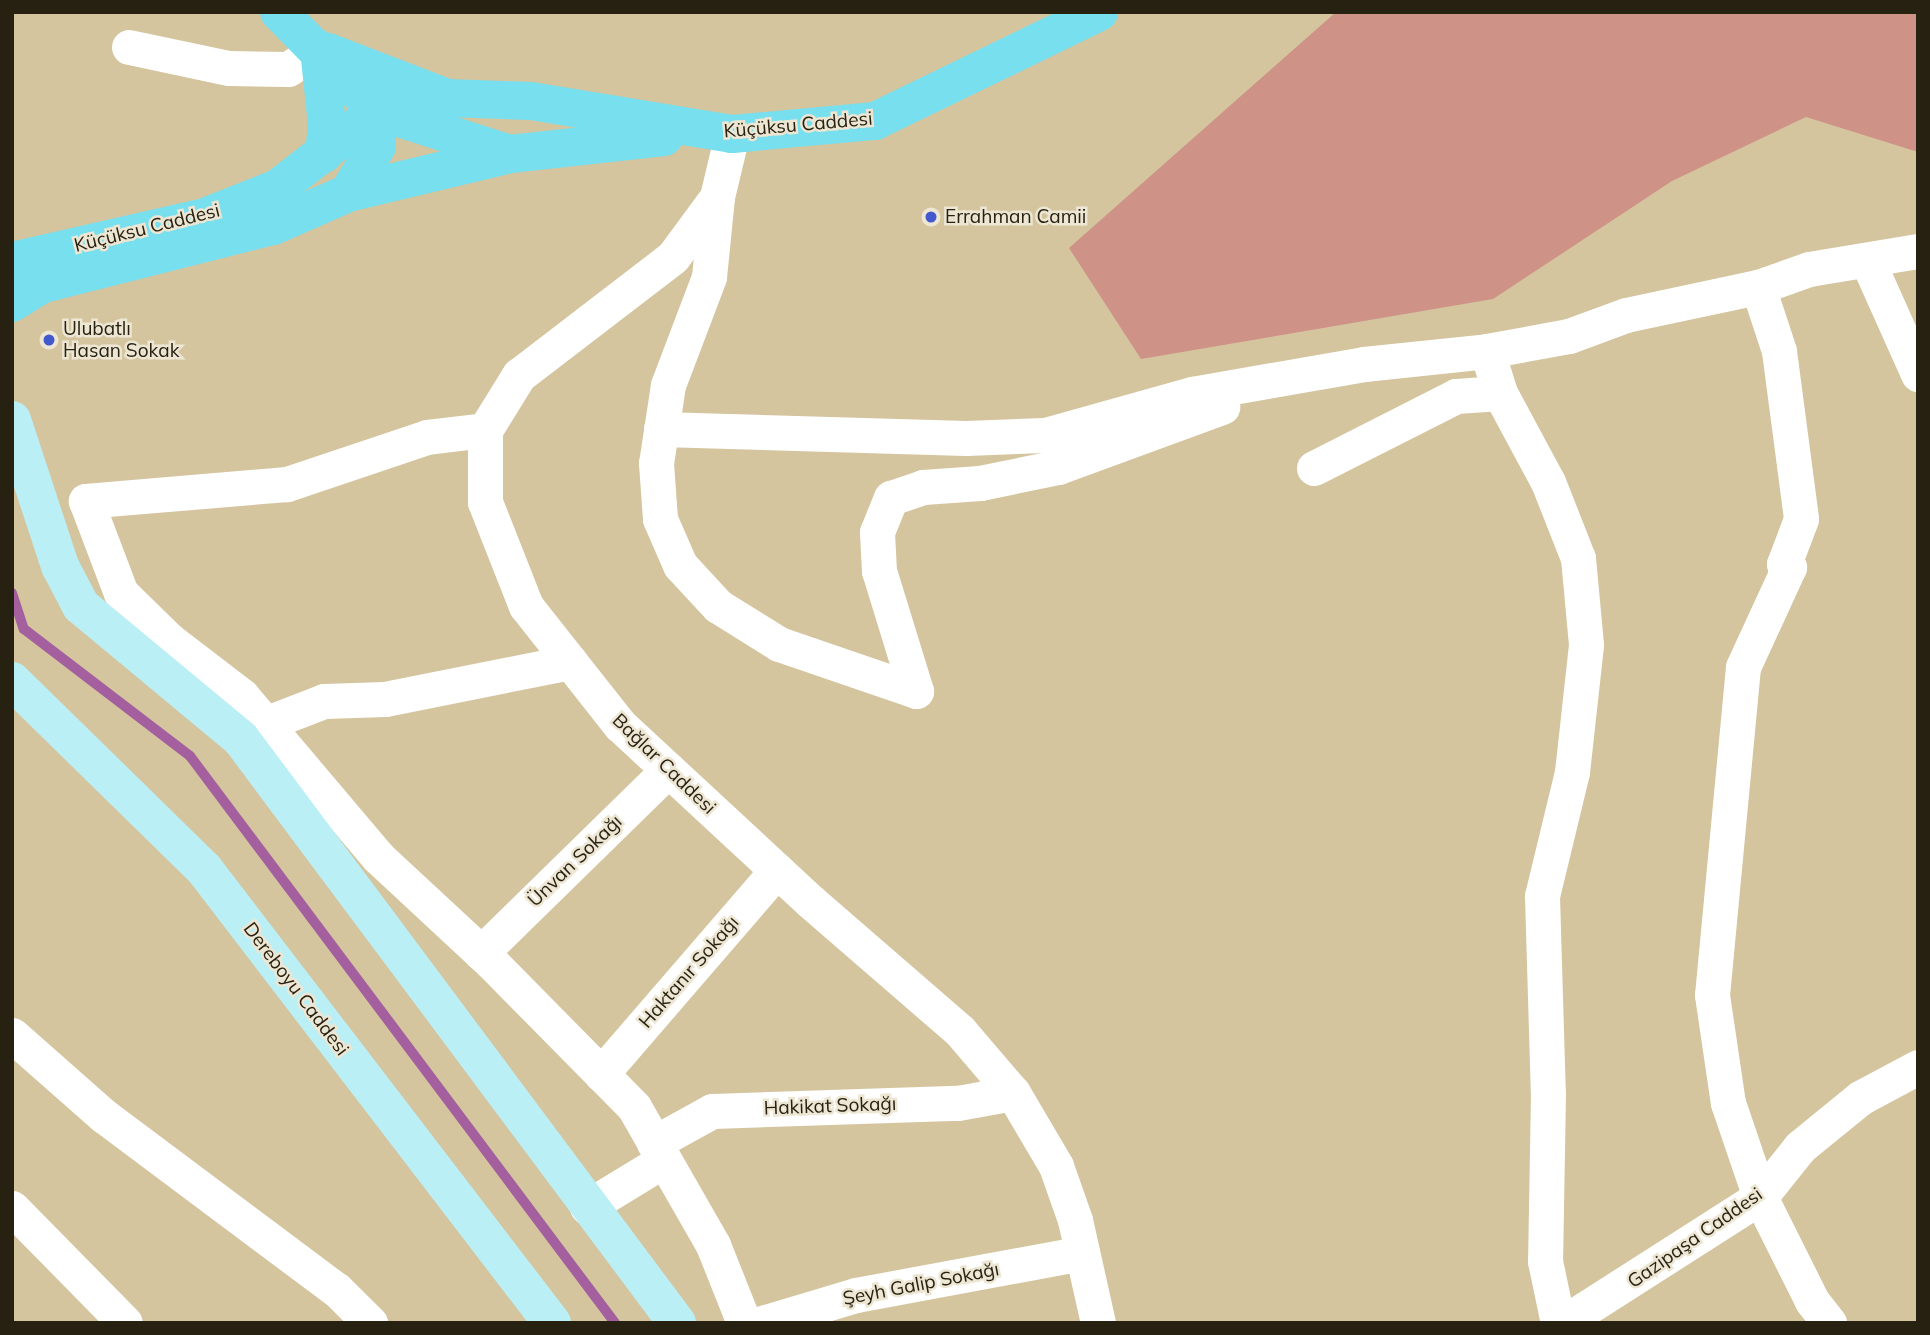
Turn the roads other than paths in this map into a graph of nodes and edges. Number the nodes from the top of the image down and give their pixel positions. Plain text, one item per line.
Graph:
1 (279, 12) edge
2 (1062, 12) edge
3 (1099, 12) edge
4 (128, 47) dead end
5 (319, 49) junction
6 (999, 63) junction
7 (447, 98) junction
8 (377, 111) junction
9 (722, 132) junction
10 (324, 154) junction
11 (510, 154) junction
12 (348, 193) junction
13 (718, 197) junction
14 (1918, 251) edge
15 (12, 261) edge
16 (1868, 262) junction
17 (1758, 287) junction
18 (12, 303) edge
19 (1487, 351) junction
20 (1918, 374) edge
21 (1301, 375) junction
22 (1500, 393) junction
23 (12, 420) edge
24 (661, 429) junction
25 (485, 430) junction
26 (1314, 468) dead end
27 (570, 662) junction
28 (12, 681) edge
29 (267, 723) junction
30 (668, 770) junction
31 (777, 870) junction
32 (481, 953) junction
33 (12, 1035) edge
34 (1918, 1067) edge
35 (601, 1074) junction
36 (1013, 1093) junction
37 (659, 1152) junction
38 (1760, 1198) junction
39 (12, 1208) edge
40 (587, 1208) junction
41 (1082, 1253) junction
42 (125, 1323) edge
43 (370, 1323) edge
44 (552, 1323) edge
45 (677, 1323) edge
46 (744, 1323) edge
47 (762, 1323) edge
48 (1098, 1323) edge
49 (1561, 1323) edge
50 (1829, 1323) edge

1 - 5 main road
2 - 6 main road, Küçüksu Caddesi
3 - 6 main road, Küçüksu Caddesi
4 - 5 street
5 - 7 main road
5 - 8 main road
5 - 10 main road
6 - 9 main road, Küçüksu Caddesi
7 - 8 main road, Küçüksu Caddesi
7 - 9 main road, Küçüksu Caddesi
8 - 10 main road, Küçüksu Caddesi
8 - 11 main road
8 - 12 main road
9 - 11 main road, Küçüksu Caddesi
9 - 13 street
10 - 15 main road, Küçüksu Caddesi
11 - 12 main road, Küçüksu Caddesi
12 - 18 main road, Küçüksu Caddesi
13 - 24 street
13 - 25 street
14 - 16 street
16 - 17 street
16 - 20 street
17 - 19 street
17 - 38 street
19 - 21 street
19 - 22 street
21 - 24 street
21 - 24 street
22 - 26 street
22 - 49 street
23 - 40 main road
25 - 27 street, Bağlar Caddesi
25 - 29 street
27 - 29 street
27 - 30 street, Bağlar Caddesi
28 - 44 main road, Dereboyu Caddesi
29 - 32 street
30 - 31 street, Bağlar Caddesi
30 - 32 street, Ünvan Sokağı
31 - 35 street, Haktanır Sokağı
31 - 36 street, Bağlar Caddesi
32 - 35 street
33 - 43 street
34 - 38 street, Gazipaşa Caddesi
35 - 37 street
36 - 37 street, Hakikat Sokağı
36 - 41 street, Bağlar Caddesi
37 - 40 street, Hakikat Sokağı
37 - 46 street
38 - 49 street, Gazipaşa Caddesi
38 - 50 street
39 - 42 street
40 - 45 main road
41 - 47 street, Şeyh Galip Sokağı
41 - 48 street, Bağlar Caddesi

